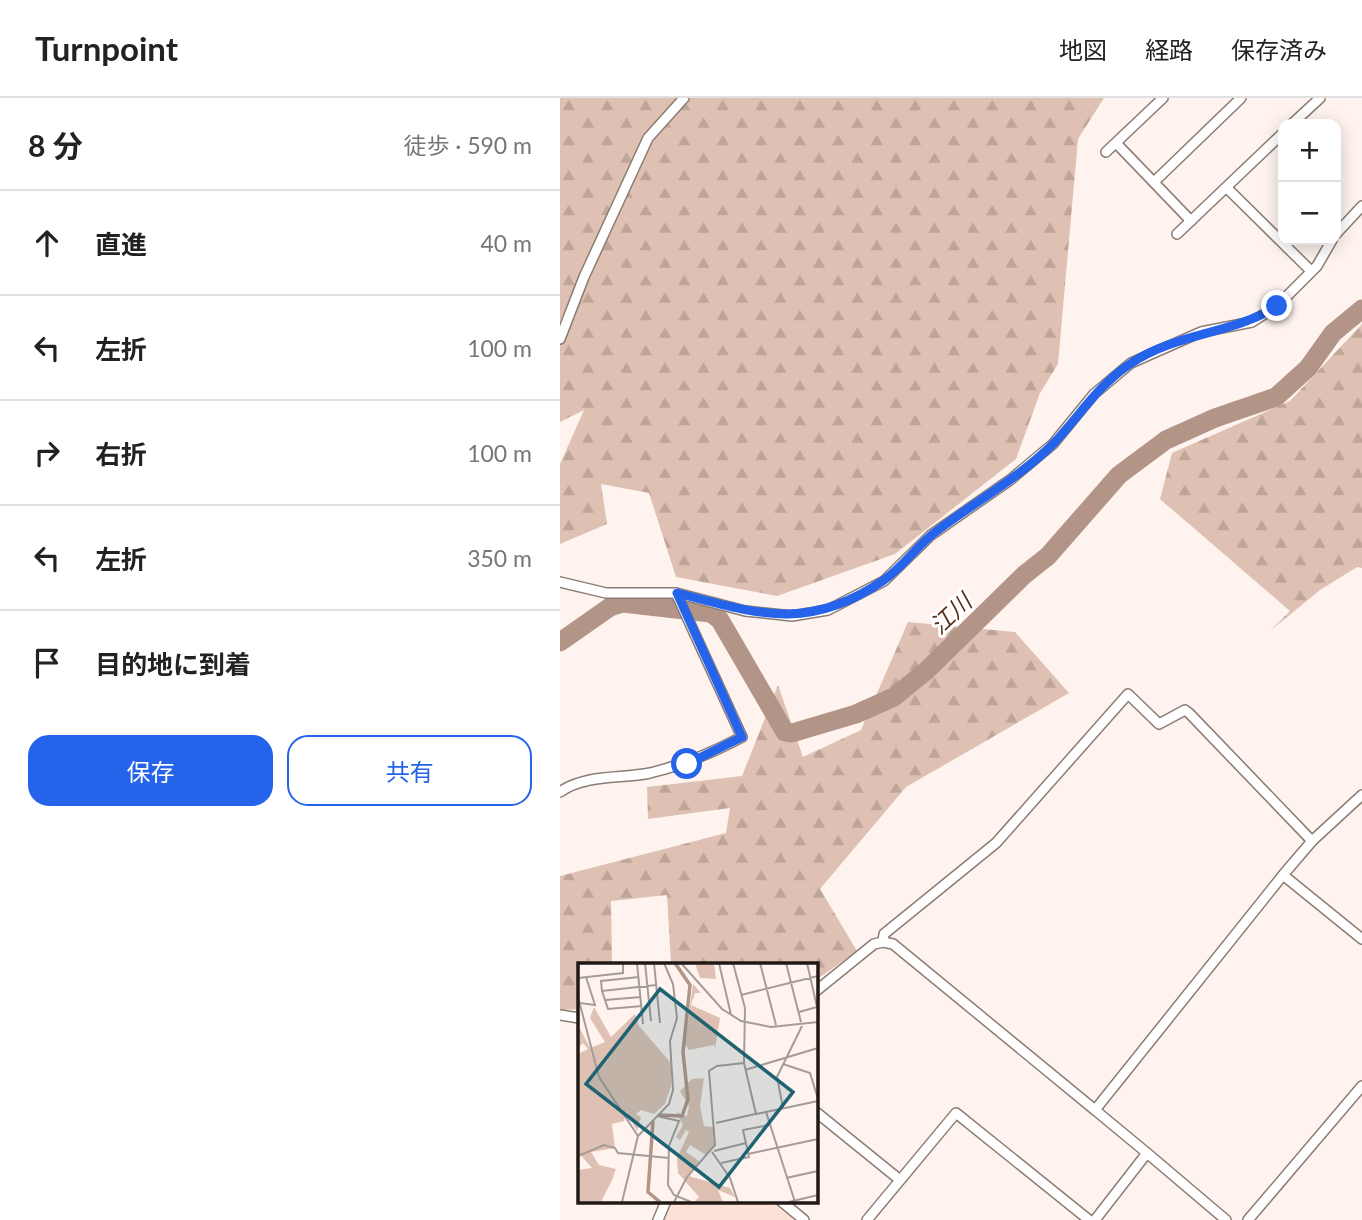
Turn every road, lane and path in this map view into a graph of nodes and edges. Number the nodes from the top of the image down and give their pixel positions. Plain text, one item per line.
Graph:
1 (684, 98) edge
2 (1163, 98) edge
3 (1241, 98) edge
4 (1320, 98) edge
5 (1297, 119) edge
6 (1278, 138) edge
7 (1116, 143) junction
8 (1106, 152) dead end
9 (1154, 182) junction
10 (1227, 188) junction
11 (1362, 206) edge
12 (1191, 221) junction
13 (1341, 229) edge
14 (1177, 234) dead end
15 (1329, 245) edge
16 (1311, 271) junction
17 (560, 339) edge
18 (560, 582) edge
19 (677, 593) junction
20 (560, 792) edge
21 (1362, 795) edge
22 (1312, 841) junction
23 (1283, 875) junction
24 (1362, 939) edge
25 (883, 942) junction
26 (817, 990) edge
27 (560, 1015) edge
28 (578, 1018) edge
29 (1362, 1086) edge
30 (1095, 1110) junction
31 (817, 1113) edge
32 (1147, 1153) junction
33 (900, 1180) junction
34 (666, 1202) edge
35 (782, 1202) edge
36 (659, 1220) edge
37 (804, 1220) edge
38 (867, 1220) edge
39 (1089, 1220) edge
40 (1095, 1220) edge
41 (1226, 1220) edge
42 (1248, 1220) edge

1 - 17 street
2 - 7 street
3 - 9 street
4 - 5 street
6 - 10 street
7 - 8 street
7 - 9 street
9 - 12 street
10 - 12 street
10 - 16 street
11 - 13 street
12 - 14 street
15 - 16 street
16 - 19 street
18 - 19 street
19 - 20 street
21 - 22 street
22 - 23 street
22 - 25 street
23 - 24 street
23 - 30 street
25 - 26 street
25 - 30 street
27 - 28 street
29 - 42 street
30 - 32 street
31 - 33 street
32 - 40 street
32 - 41 street
33 - 38 street
33 - 39 street
34 - 36 street
35 - 37 street

